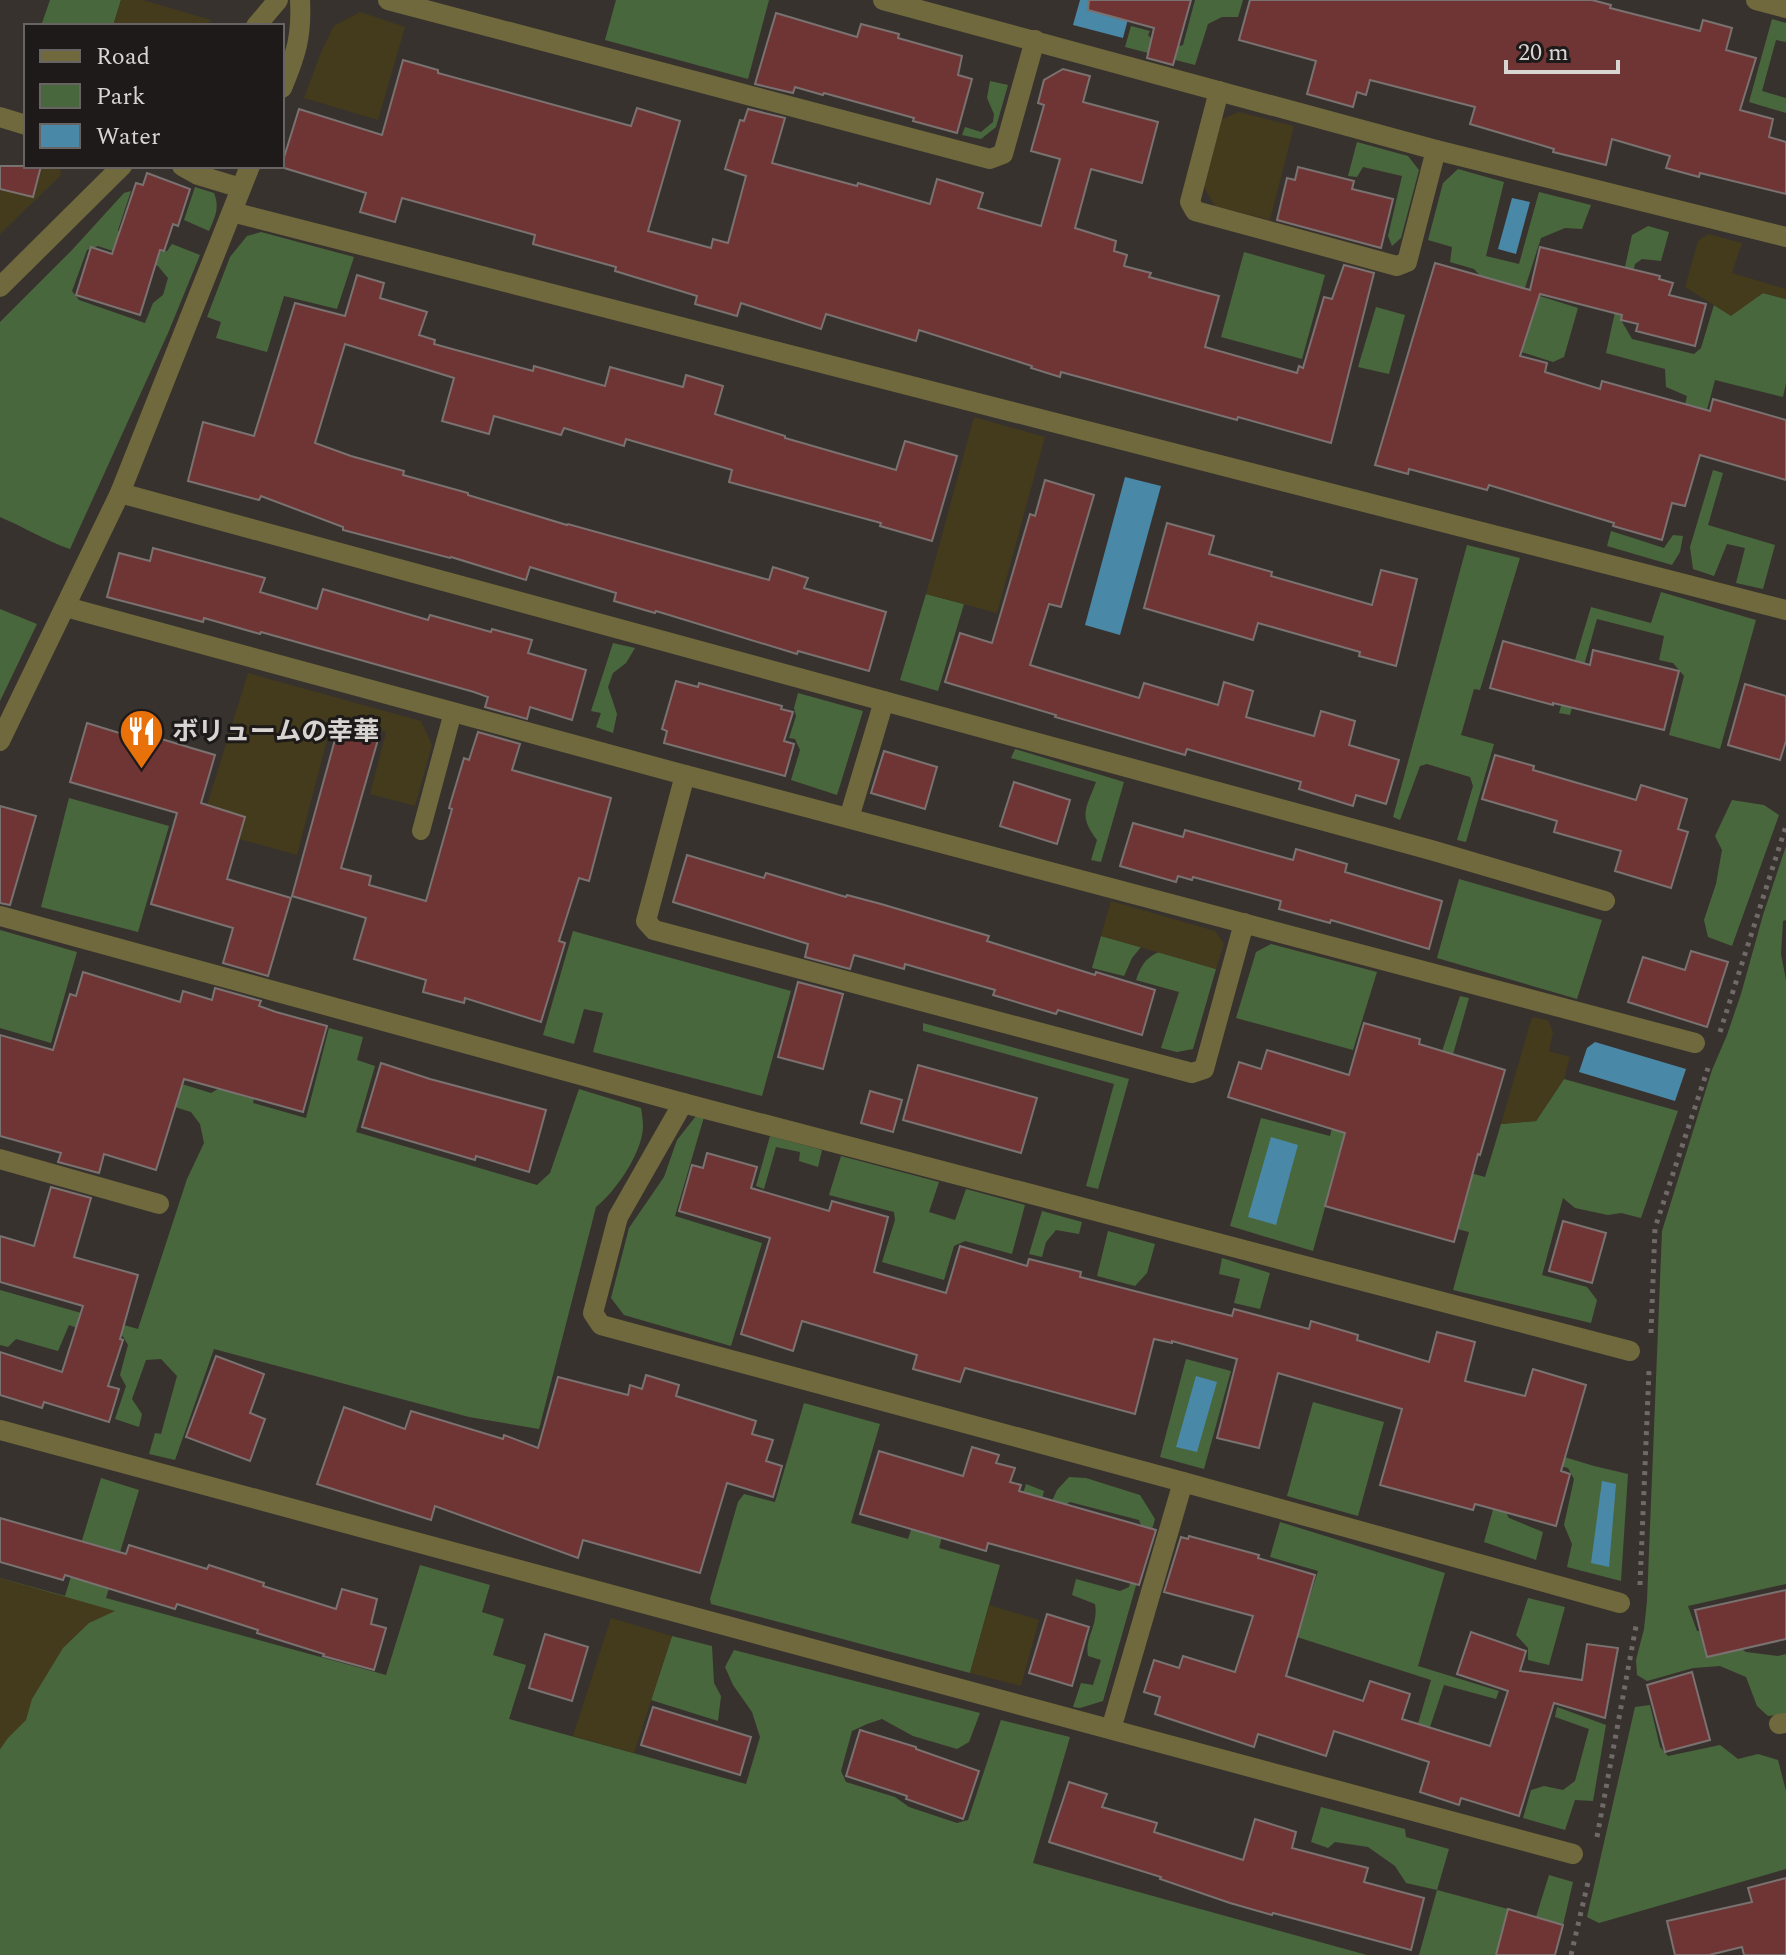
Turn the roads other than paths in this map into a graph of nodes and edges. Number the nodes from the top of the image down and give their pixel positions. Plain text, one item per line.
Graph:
1 (278, 0) edge
2 (300, 0) edge
3 (388, 0) edge
4 (883, 0) edge
5 (1756, 0) edge
6 (1786, 8) edge
7 (258, 24) edge
8 (1035, 40) junction
9 (284, 83) edge
10 (1219, 91) junction
11 (0, 117) edge
12 (24, 124) edge
13 (1436, 150) junction
14 (120, 168) edge
15 (186, 168) edge
16 (249, 168) edge
17 (241, 188) junction
18 (232, 212) junction
19 (1786, 237) edge
20 (0, 287) edge
21 (120, 493) junction
22 (66, 607) junction
23 (1786, 610) edge
24 (884, 701) junction
25 (453, 712) junction
26 (0, 741) edge
27 (685, 775) junction
28 (849, 818) junction
29 (421, 831) dead end
30 (1605, 901) dead end
31 (0, 916) edge
32 (1244, 923) junction
33 (1695, 1043) dead end
34 (683, 1103) junction
35 (0, 1159) edge
36 (159, 1204) dead end
37 (1640, 1354) road end
38 (0, 1430) edge
39 (1183, 1482) junction
40 (1620, 1603) dead end
41 (1111, 1729) junction
42 (1573, 1854) dead end

1 - 7 street
2 - 9 street
3 - 8 street
4 - 8 street
5 - 6 street
8 - 10 street
10 - 13 street
10 - 13 street
11 - 12 street
13 - 19 street
14 - 20 street
15 - 17 street
16 - 17 street
17 - 18 street
18 - 21 street
18 - 23 street
21 - 22 street
21 - 24 street
22 - 25 street
22 - 26 street
24 - 28 street
24 - 30 street
25 - 27 street
25 - 29 lane
27 - 28 street
27 - 32 street
28 - 32 street
31 - 34 street
32 - 33 street
34 - 37 street
34 - 39 street
35 - 36 street
38 - 41 street
39 - 40 street
39 - 41 street
41 - 42 street

